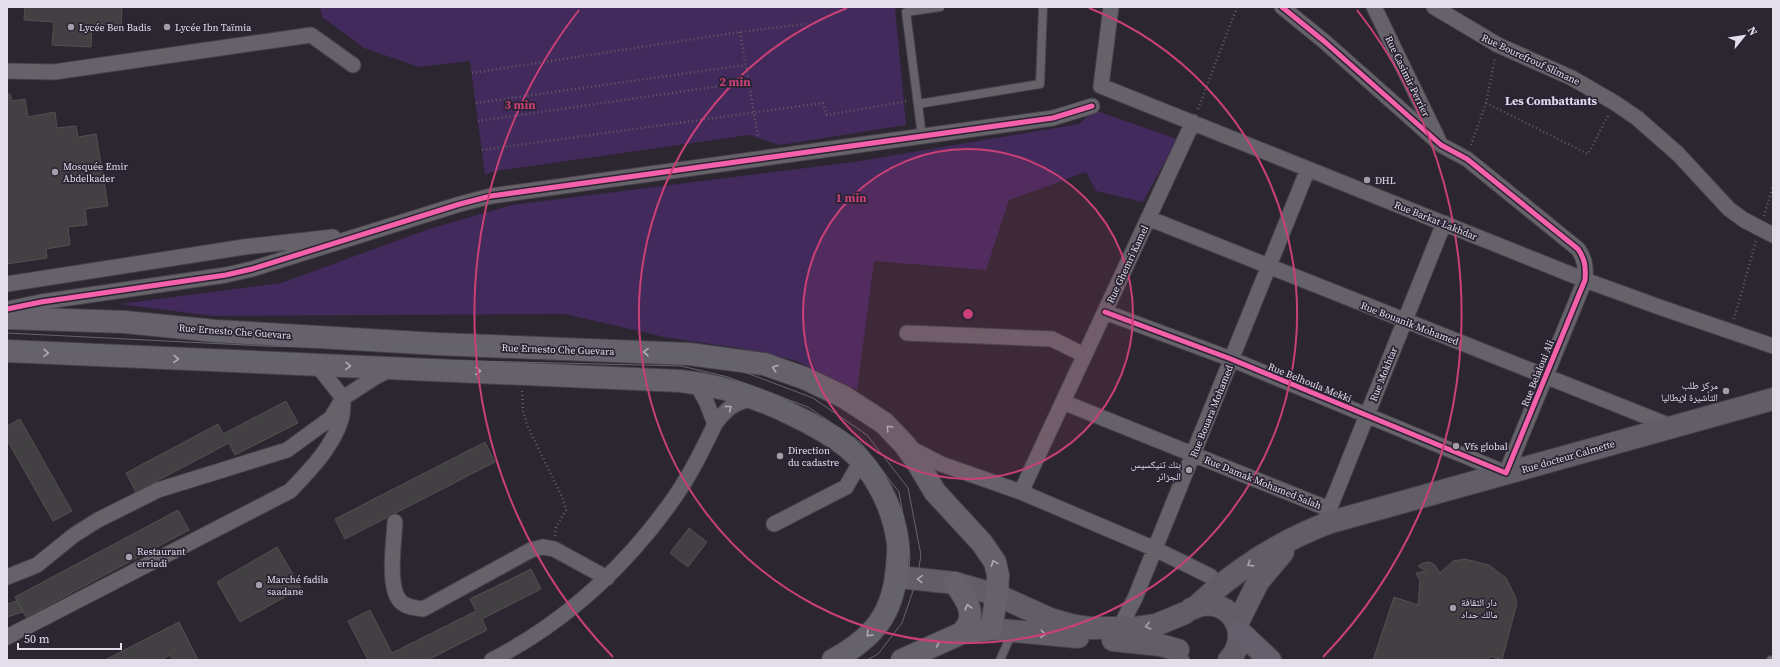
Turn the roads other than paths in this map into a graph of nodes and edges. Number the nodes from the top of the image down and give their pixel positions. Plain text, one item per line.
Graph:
1 (940, 7) edge
2 (1043, 7) edge
3 (1111, 7) edge
4 (1282, 7) edge
5 (1374, 7) edge
6 (1434, 7) edge
7 (353, 65) dead end
8 (7, 71) edge
9 (918, 102) junction
10 (1092, 106) dead end
11 (1193, 122) junction
12 (922, 136) junction
13 (1441, 145) junction
14 (1308, 168) junction
15 (1148, 218) junction
16 (1444, 223) junction
17 (1766, 232) edge
18 (367, 234) junction
19 (1268, 267) junction
20 (1585, 280) junction
21 (7, 284) edge
22 (7, 309) edge
23 (1104, 312) junction
24 (7, 318) edge
25 (1404, 321) junction
26 (907, 332) dead end
27 (1773, 346) edge
28 (7, 351) edge
29 (1084, 355) junction
30 (1231, 359) junction
31 (317, 365) junction
32 (397, 368) junction
33 (1546, 375) junction
34 (696, 382) junction
35 (343, 398) junction
36 (756, 399) junction
37 (1773, 399) edge
38 (1063, 402) junction
39 (1367, 414) junction
40 (715, 424) junction
41 (1673, 427) junction
42 (905, 445) junction
43 (1193, 454) junction
44 (861, 462) junction
45 (1506, 473) junction
46 (1021, 492) junction
47 (1326, 517) junction
48 (395, 522) dead end
49 (774, 524) dead end
50 (1296, 537) junction
51 (1155, 549) junction
52 (896, 575) junction
53 (7, 577) edge
54 (607, 578) junction
55 (955, 583) junction
56 (1220, 587) junction
57 (997, 595) junction
58 (1191, 610) junction
59 (991, 628) junction
60 (1119, 629) junction
61 (1012, 632) junction
62 (962, 633) junction
63 (7, 637) edge
64 (1237, 645) edge
65 (1183, 657) edge
66 (911, 659) edge
67 (492, 660) edge
68 (833, 660) edge
69 (1000, 660) edge
70 (1270, 660) edge

1 - 9 lane
2 - 9 lane
3 - 11 street, Rue Barkat Lakhdar
4 - 13 street
5 - 13 street, Rue Casimir Perrier
6 - 17 street, Rue Bourefrouf Slimane
7 - 8 street
9 - 12 lane
10 - 12 street
11 - 14 street, Rue Barkat Lakhdar
11 - 15 street, Rue Ghemri Kamel
12 - 18 street
13 - 20 street
14 - 16 street, Rue Barkat Lakhdar
14 - 19 street, Rue Bouara Mohamed
15 - 19 street, Rue Bouanik Mohamed
15 - 23 street, Rue Ghemri Kamel
16 - 20 street, Rue Barkat Lakhdar
16 - 25 street, Rue Mokhtar
18 - 21 street
18 - 22 street
19 - 25 street, Rue Bouanik Mohamed
19 - 30 street, Rue Bouara Mohamed
20 - 27 street, Rue Barkat Lakhdar
20 - 33 street, Rue Belaloui Ali
23 - 29 street, Rue Ghemri Kamel
23 - 30 street, Rue Belhoula Mekki
42 -> 24 main road, Rue Ernesto Che Guevara
25 - 33 street, Rue Bouanik Mohamed
25 - 39 street, Rue Mokhtar
26 - 29 street
28 -> 31 main road
29 - 38 street, Rue Ghemri Kamel
30 - 39 street, Rue Belhoula Mekki
30 - 43 street, Rue Bouara Mohamed
31 -> 32 main road
31 - 35 street
32 -> 34 main road
32 - 35 street
33 - 41 street, Rue Bouanik Mohamed
33 - 45 street, Rue Belaloui Ali
34 - 36 main road
34 - 40 street
35 - 53 street
35 - 63 street
40 -> 36 street
36 - 44 main road
37 - 41 main road, Rue docteur Calmette
38 - 43 street, Rue Damak Mohamed Salah
38 - 46 street, Rue Ghemri Kamel
39 - 45 street, Rue Belhoula Mekki
39 - 47 street, Rue Mokhtar
40 - 54 street
41 - 45 main road, Rue docteur Calmette
42 - 46 street
57 -> 42 main road, Rue Ernesto Che Guevara
43 - 47 street, Rue Damak Mohamed Salah
43 - 51 street, Rue Bouara Mohamed
44 - 49 street
44 - 52 main road
45 - 47 main road, Rue docteur Calmette
46 - 51 street
47 - 50 main road, Rue docteur Calmette
48 - 54 street
50 -> 56 main road, Rue docteur Calmette
50 - 64 main road, Rue docteur Calmette
51 - 56 street
51 - 60 street, Rue Bouara Mohamed
55 -> 52 main road
52 -> 68 main road
54 - 67 street
55 - 57 main road
62 -> 55 main road
56 - 58 main road, Rue docteur Calmette
57 - 59 main road, Rue Ernesto Che Guevara
57 - 60 main road
58 -> 60 main road
58 - 64 main road
58 - 65 main road
59 - 61 main road
59 - 62 main road
61 -> 65 main road
61 - 69 lane
66 -> 62 main road
64 - 70 highway

